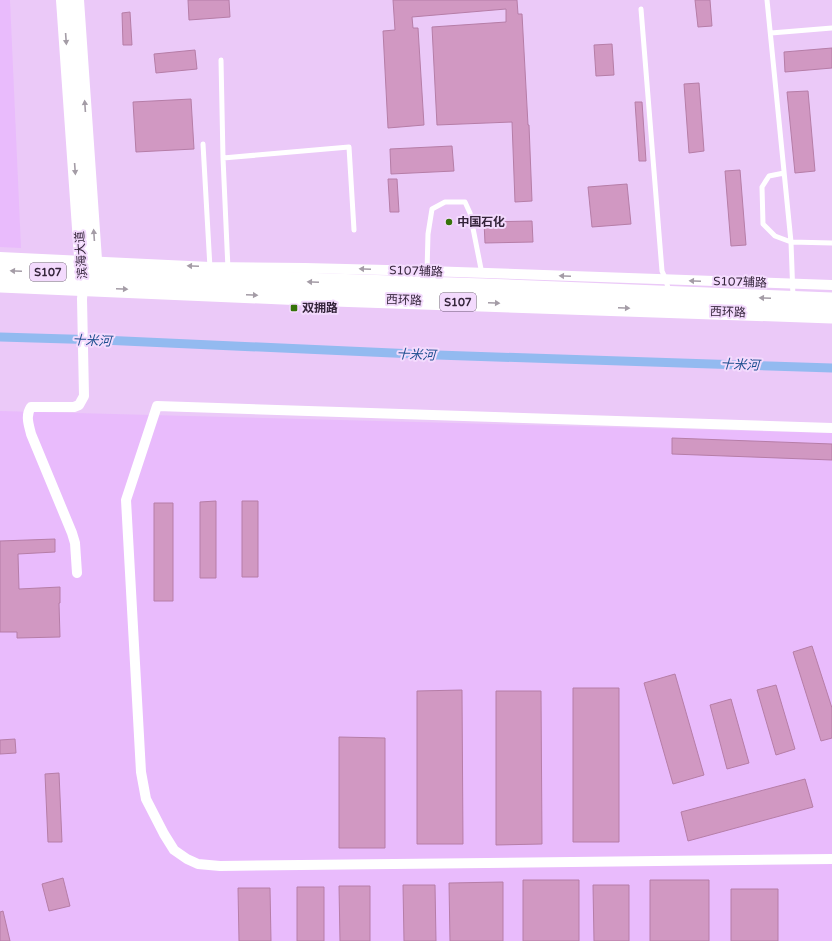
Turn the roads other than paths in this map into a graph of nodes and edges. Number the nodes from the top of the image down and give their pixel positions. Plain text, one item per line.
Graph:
1 (64, 0) edge
2 (77, 0) edge
3 (767, 0) edge
4 (641, 9) dead end
5 (832, 28) edge
6 (771, 33) junction
7 (221, 60) dead end
8 (203, 144) dead end
9 (223, 158) junction
10 (784, 173) junction
11 (354, 230) dead end
12 (791, 242) junction
13 (832, 243) edge
14 (0, 257) edge
15 (0, 270) edge
16 (88, 272) junction
17 (427, 278) junction
18 (219, 280) junction
19 (482, 280) junction
20 (0, 284) edge
21 (832, 285) edge
22 (668, 287) junction
23 (794, 299) junction
24 (832, 301) edge
25 (832, 315) edge
26 (832, 428) edge
27 (77, 573) dead end
28 (832, 859) edge

1 -> 16 main road, 滨海大道
16 -> 2 main road, 滨海大道
3 - 6 lane
4 - 22 lane
5 - 6 lane
6 - 10 lane
7 - 9 lane
8 - 18 lane
9 - 11 lane
9 - 18 lane
10 - 12 lane
10 - 12 lane
12 - 13 lane
12 - 23 lane
14 - 16 street
16 -> 15 highway, 西环路 / S107
16 - 18 highway, 西环路 / S107
16 - 20 highway, 西环路 / S107
16 - 27 street
17 -> 18 highway, 西环路 / S107
17 - 19 highway, 西环路 / S107
17 - 19 lane
18 -> 23 highway, 西环路 / S107
22 -> 19 highway, 西环路 / S107
21 - 23 street
23 -> 22 highway, 西环路 / S107
23 - 24 highway, 西环路 / S107
23 - 25 highway, 西环路 / S107
26 - 28 street

